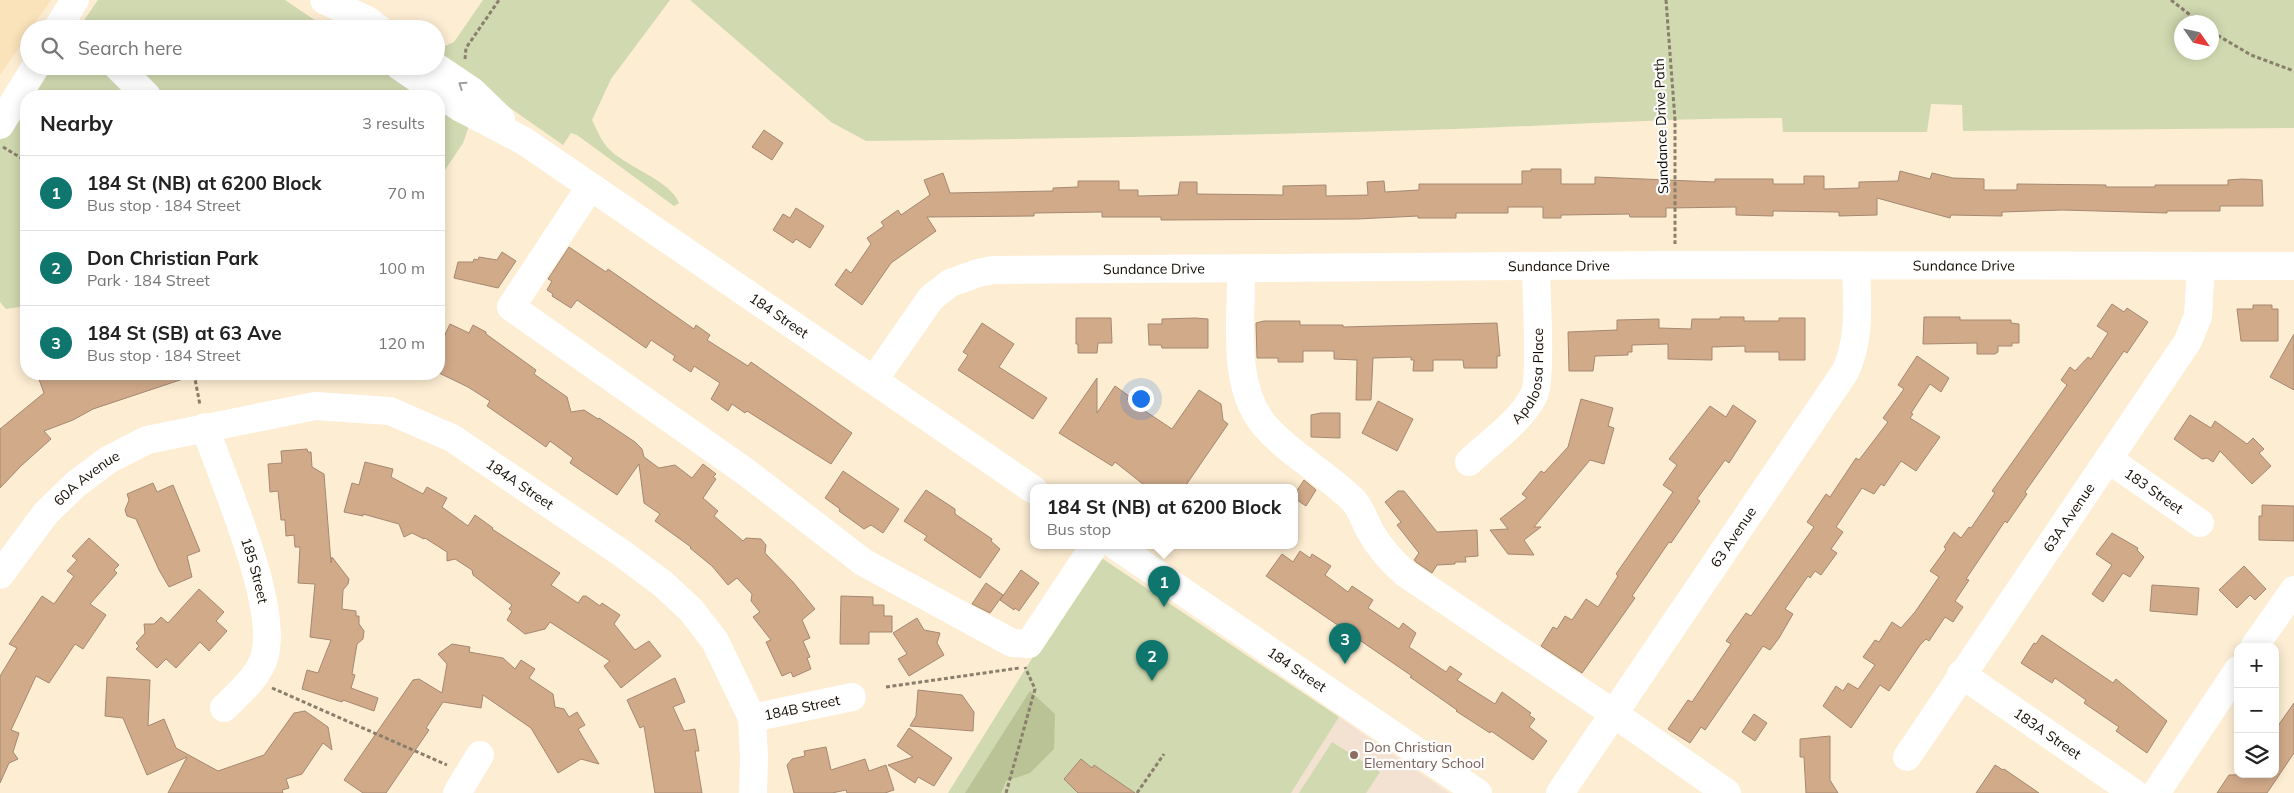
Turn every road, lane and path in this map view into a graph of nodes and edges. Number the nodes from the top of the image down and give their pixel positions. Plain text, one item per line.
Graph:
1 (315, 0) edge
2 (324, 0) edge
3 (498, 0) edge
4 (1666, 0) edge
5 (2171, 0) edge
6 (2190, 15) edge
7 (337, 20) edge
8 (367, 20) edge
9 (2219, 36) edge
10 (464, 63) dead end
11 (20, 68) edge
12 (2294, 71) edge
13 (445, 73) edge
14 (31, 75) edge
15 (126, 75) edge
16 (412, 75) edge
17 (21, 90) edge
18 (141, 90) edge
19 (434, 90) edge
20 (0, 91) edge
21 (20, 92) edge
22 (445, 97) edge
23 (0, 125) edge
24 (524, 141) junction
25 (0, 145) edge
26 (20, 157) edge
27 (590, 186) junction
28 (1675, 251) dead end
29 (1856, 266) junction
30 (2294, 266) edge
31 (2201, 267) junction
32 (1536, 268) junction
33 (1241, 269) junction
34 (195, 380) edge
35 (874, 380) junction
36 (203, 418) junction
37 (2108, 459) junction
38 (1469, 462) dead end
39 (1030, 487) edge
40 (2200, 523) dead end
41 (1092, 549) edge
42 (1120, 549) edge
43 (0, 575) edge
44 (2294, 590) edge
45 (2257, 643) edge
46 (1027, 656) junction
47 (1961, 674) junction
48 (2234, 676) edge
49 (252, 679) junction
50 (886, 687) dead end
51 (852, 697) dead end
52 (224, 708) dead end
53 (1613, 713) junction
54 (752, 718) junction
55 (1164, 754) dead end
56 (1907, 757) dead end
57 (469, 774) edge
58 (753, 793) edge
59 (1006, 793) edge
60 (1137, 793) edge
61 (1478, 793) edge
62 (1560, 793) edge
63 (1727, 793) edge
64 (2134, 793) edge
65 (2156, 793) edge

1 - 7 street
2 - 8 street
3 - 10 path
4 - 28 path, Sundance Drive Path
5 - 6 path
9 - 12 path
11 - 20 street
24 -> 13 street, 184 Street
14 - 17 street
15 - 18 street
16 - 19 street, 184 Street
21 - 23 street
22 - 24 street, 184 Street
24 - 27 street, 184 Street
25 - 26 path
27 - 35 street, 184 Street
27 - 46 street
29 - 31 street, Sundance Drive
29 - 32 street, Sundance Drive
29 - 53 street, 63 Avenue
30 - 31 street, Sundance Drive
31 - 37 street, 63A Avenue
32 - 33 street, Sundance Drive
32 - 38 street, Apaloosa Place
33 - 35 street, Sundance Drive
33 - 53 street
34 - 36 path
35 - 39 street, 184 Street
36 - 43 street, 60A Avenue
36 - 49 street, 185 Street
36 - 54 street, 184A Street
37 - 40 street, 183 Street
37 - 47 street, 63A Avenue
41 - 46 street
42 - 61 street, 184 Street
44 - 45 street
46 - 50 path
46 - 59 path
47 - 56 street, 63A Avenue
47 - 64 street, 183A Street
48 - 65 street
49 - 52 street, 185 Street
49 - 57 path
51 - 54 street, 184B Street
53 - 62 street, 63 Avenue
53 - 63 street
54 - 58 street
55 - 60 path

